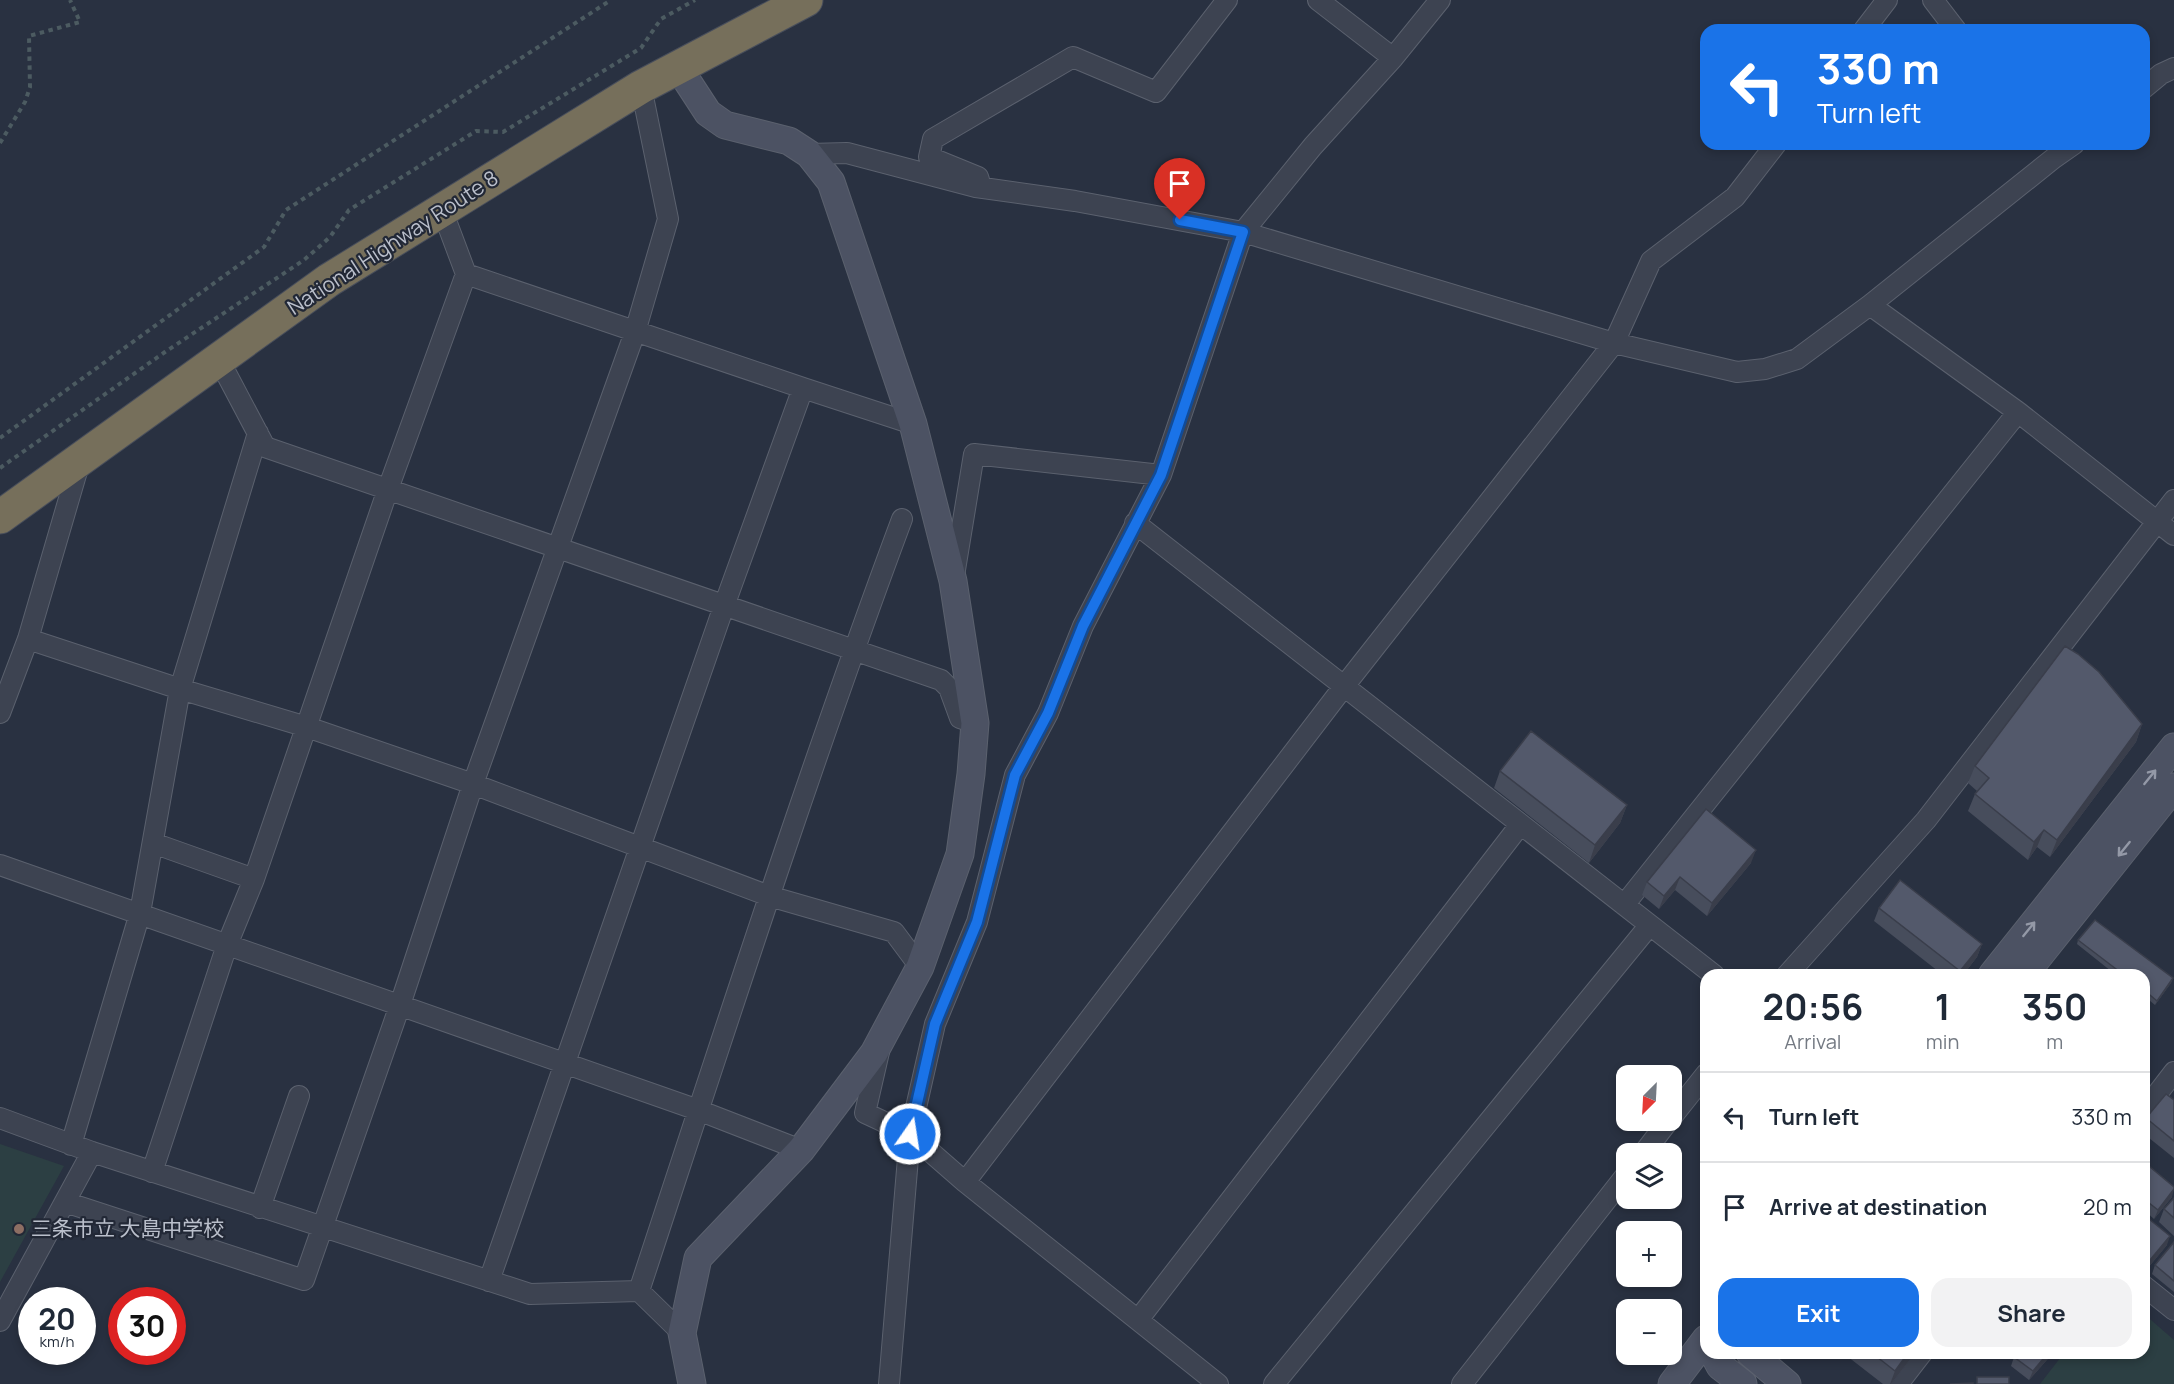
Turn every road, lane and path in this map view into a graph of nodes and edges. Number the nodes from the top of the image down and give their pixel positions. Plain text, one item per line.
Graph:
1 (70, 0) edge
2 (611, 0) edge
3 (695, 0) edge
4 (806, 0) edge
5 (1227, 0) edge
6 (1318, 0) edge
7 (1440, 0) edge
8 (1887, 0) edge
9 (1933, 0) edge
10 (1869, 24) edge
11 (1951, 24) edge
12 (1394, 58) junction
13 (678, 67) junction
14 (2174, 68) edge
15 (2150, 83) edge
16 (641, 87) junction
17 (0, 143) edge
18 (1771, 150) edge
19 (2049, 151) edge
20 (808, 154) junction
21 (982, 188) junction
22 (442, 210) junction
23 (1243, 232) junction
24 (466, 274) junction
25 (1870, 305) junction
26 (635, 332) junction
27 (1614, 343) junction
28 (218, 358) junction
29 (803, 388) junction
30 (2018, 412) junction
31 (913, 424) junction
32 (258, 434) junction
33 (0, 438) edge
34 (80, 461) junction
35 (0, 468) edge
36 (1161, 475) junction
37 (388, 489) junction
38 (2174, 500) edge
39 (0, 517) edge
40 (902, 519) dead end
41 (2158, 522) junction
42 (1135, 523) junction
43 (2174, 535) edge
44 (559, 548) junction
45 (954, 581) junction
46 (724, 606) junction
47 (28, 639) junction
48 (854, 649) junction
49 (1345, 685) junction
50 (180, 689) junction
51 (0, 713) edge
52 (975, 723) junction
53 (308, 727) junction
54 (2174, 747) edge
55 (473, 784) junction
56 (2174, 787) edge
57 (1520, 825) junction
58 (153, 843) junction
59 (640, 848) junction
60 (0, 865) edge
61 (254, 879) junction
62 (769, 897) junction
63 (1624, 905) junction
64 (140, 914) junction
65 (1649, 926) junction
66 (227, 945) junction
67 (920, 967) junction
68 (1706, 969) edge
69 (1792, 969) edge
70 (1997, 969) edge
71 (2029, 969) edge
72 (400, 1005) junction
73 (884, 1035) junction
74 (565, 1064) junction
75 (2174, 1072) edge
76 (1700, 1082) edge
77 (299, 1096) dead end
78 (2150, 1103) edge
79 (1682, 1104) edge
80 (698, 1110) junction
81 (0, 1118) edge
82 (1661, 1131) edge
83 (910, 1134) junction
84 (1651, 1143) edge
85 (72, 1145) junction
86 (801, 1150) junction
87 (92, 1152) junction
88 (152, 1172) junction
89 (965, 1182) junction
90 (1616, 1188) edge
91 (65, 1202) junction
92 (260, 1208) junction
93 (323, 1228) junction
94 (489, 1281) junction
95 (639, 1291) junction
96 (2150, 1291) edge
97 (2174, 1310) edge
98 (1138, 1320) junction
99 (0, 1321) edge
100 (682, 1333) junction
101 (1700, 1346) edge
102 (1757, 1359) edge
103 (1917, 1359) edge
104 (1718, 1364) edge
105 (692, 1384) edge
106 (889, 1384) edge
107 (1218, 1384) edge
108 (1274, 1384) edge
109 (1462, 1384) edge
110 (1672, 1384) edge
111 (1743, 1384) edge
112 (1787, 1384) edge
113 (1898, 1384) edge

1 - 17 path
2 - 33 path
3 - 35 path
4 - 13 highway, National Highway Route 8
5 - 21 street
6 - 12 street
7 - 12 street
8 - 10 street
9 - 11 street
12 - 23 street
13 - 16 highway, National Highway Route 8
13 - 20 street
14 - 15 street
16 - 22 highway, National Highway Route 8
16 - 26 street
18 - 27 street
19 - 25 street
20 - 21 street
20 - 31 street
21 - 23 street
22 - 24 street
22 - 28 highway, National Highway Route 8
23 - 27 street
23 - 36 street
24 - 26 street
24 - 37 street
25 - 27 street
25 - 30 street
26 - 29 street
26 - 44 street
27 - 49 street
28 - 32 street
28 - 34 highway, National Highway Route 8
29 - 31 street
29 - 46 street
30 - 41 street
30 - 63 street
31 - 45 street
32 - 37 street
32 - 50 street
34 - 39 highway, National Highway Route 8
34 - 47 street
36 - 42 street
36 - 45 street
37 - 44 street
37 - 53 street
38 - 41 street
40 - 48 street
41 - 43 street
41 - 69 street
42 - 49 street
42 - 83 street
44 - 46 street
44 - 55 street
45 - 52 street
46 - 48 street
46 - 59 street
47 - 50 street
47 - 51 street
48 - 52 street
48 - 62 street
49 - 57 street
49 - 89 street
50 - 53 street
50 - 58 street
52 - 67 street
53 - 55 street
53 - 61 street
70 -> 54 street
55 - 59 street
55 - 72 street
56 -> 71 street
57 - 63 street
57 - 98 street
58 - 61 street
58 - 64 street
59 - 62 street
59 - 74 street
60 - 64 street
61 - 66 street
62 - 67 street
62 - 80 street
63 - 65 street
64 - 66 street
64 - 85 street
65 - 68 street
65 - 108 street
66 - 72 street
66 - 88 street
67 - 73 street
72 - 74 street
72 - 93 street
73 - 83 street
73 - 86 street
74 - 80 street
74 - 94 street
75 - 78 street
76 - 79 street
77 - 92 street
80 - 86 street
80 - 95 street
81 - 85 street
82 - 84 street
83 - 89 street
83 - 106 street
85 - 87 street
86 - 100 street
87 - 88 street
87 - 91 street
88 - 92 street
89 - 98 street
90 - 109 street
91 - 93 street
91 - 99 street
92 - 93 street
93 - 94 street
94 - 95 street
95 - 100 street
96 - 97 street
98 - 107 street
100 - 105 street
101 - 110 street
102 - 112 street
103 - 113 street
104 - 111 street

